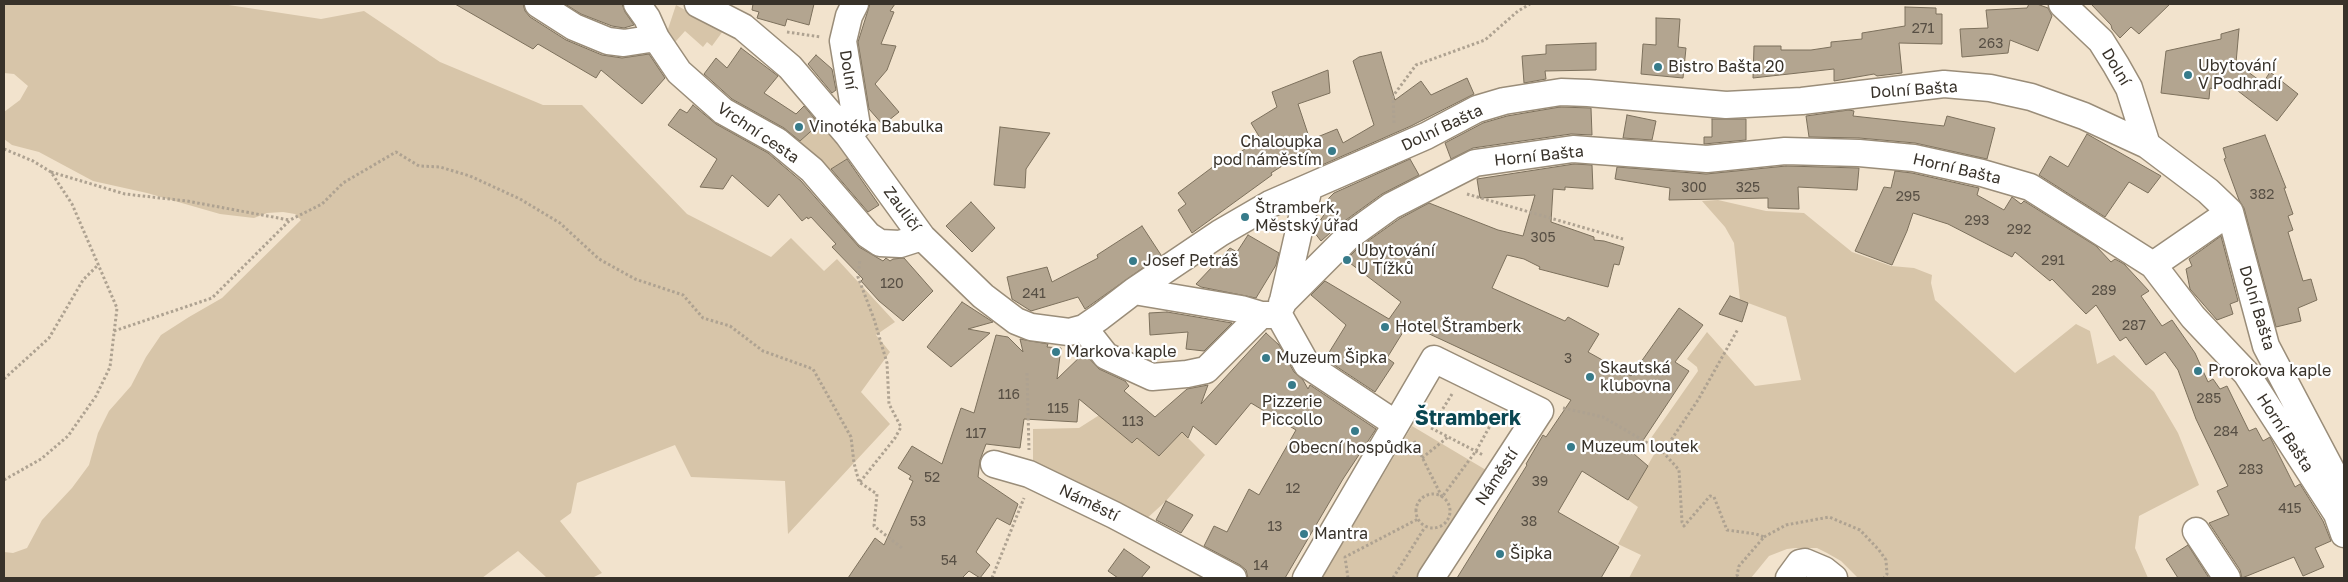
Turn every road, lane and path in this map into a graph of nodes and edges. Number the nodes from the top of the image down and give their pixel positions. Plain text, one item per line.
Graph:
1 (538, 4) edge
2 (637, 4) edge
3 (698, 4) edge
4 (855, 4) edge
5 (1530, 4) edge
6 (2062, 4) edge
7 (743, 27) junction
8 (656, 38) junction
9 (843, 41) junction
10 (848, 135) junction
11 (2147, 146) junction
12 (4, 149) edge
13 (1395, 150) junction
14 (51, 172) junction
15 (1432, 183) junction
16 (1309, 187) junction
17 (2230, 212) junction
18 (290, 220) junction
19 (922, 237) junction
20 (1623, 239) dead end
21 (860, 258) dead end
22 (99, 264) junction
23 (2153, 265) junction
24 (1134, 290) junction
25 (1274, 311) junction
26 (1084, 328) junction
27 (1738, 328) dead end
28 (114, 332) junction
29 (4, 379) edge
30 (1540, 411) junction
31 (1396, 424) junction
32 (1431, 428) dead end
33 (1448, 436) junction
34 (1476, 451) junction
35 (1663, 452) junction
36 (1422, 458) junction
37 (994, 464) dead end
38 (1504, 467) junction
39 (4, 480) edge
40 (859, 482) junction
41 (1442, 497) junction
42 (2341, 499) edge
43 (1418, 519) junction
44 (1426, 527) junction
45 (2196, 531) dead end
46 (1764, 537) junction
47 (902, 548) dead end
48 (1234, 578) edge
49 (1306, 578) edge
50 (1348, 578) edge
51 (1393, 578) edge
52 (1432, 578) edge
53 (1739, 578) edge
54 (1789, 578) edge
55 (1834, 578) edge
56 (1884, 578) edge
57 (2227, 578) edge

1 - 8 street
2 - 8 street, Vrchní cesta
3 - 7 street, Zauličí
4 - 9 street, Dolní
5 - 13 path
6 - 11 street, Dolní
7 - 9 path
7 - 10 street, Zauličí
8 - 19 street, Vrchní cesta
9 - 10 street, Dolní
10 - 19 street, Zauličí
11 - 13 street, Dolní Bašta
11 - 17 street, Dolní Bašta
12 - 14 path
13 - 16 street, Dolní Bašta
14 - 18 path
14 - 22 path
15 - 20 path
15 - 23 street, Horní Bašta
15 - 25 street, Horní Bašta
16 - 24 street, Zauličí
16 - 25 street
17 - 23 street
17 - 42 street, Dolní Bašta
18 - 28 path
18 - 40 path
19 - 26 street, Zauličí
21 - 40 path
22 - 28 path
22 - 29 path
23 - 42 street, Horní Bašta
24 - 25 street
24 - 26 street, Zauličí
25 - 26 street, Horní Bašta
25 - 31 street
27 - 35 path
28 - 39 path
30 - 31 street
30 - 35 path
30 - 38 street, Náměstí
31 - 36 path
31 - 49 street
32 - 33 path
33 - 34 path
33 - 36 path
34 - 38 path
34 - 41 path
35 - 46 path
36 - 41 path
37 - 48 street, Náměstí
38 - 52 street, Náměstí
40 - 47 path
41 - 43 path
41 - 44 path
43 - 44 path
43 - 50 path
44 - 51 path
45 - 57 street
46 - 53 path
46 - 56 path
54 - 55 street

